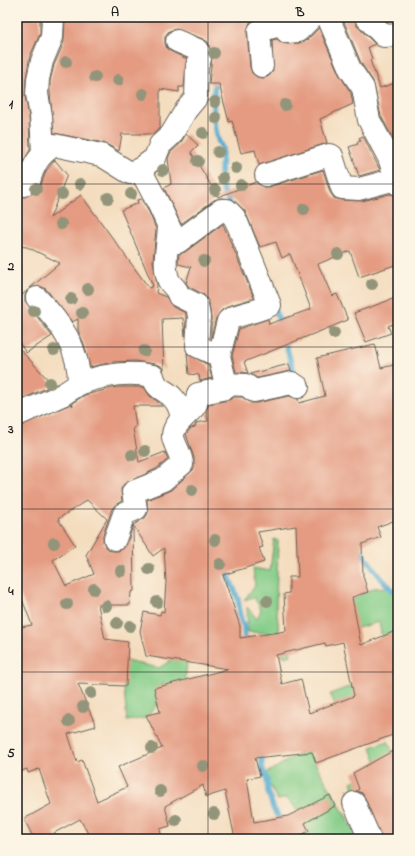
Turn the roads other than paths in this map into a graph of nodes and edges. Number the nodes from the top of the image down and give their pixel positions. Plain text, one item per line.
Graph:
1 (53, 17) edge
2 (312, 17) edge
3 (328, 17) edge
4 (366, 17) edge
5 (398, 35) edge
6 (176, 41) dead end
7 (262, 66) dead end
8 (43, 153) junction
9 (140, 169) junction
10 (266, 175) dead end
11 (17, 179) edge
12 (397, 182) edge
13 (169, 228) junction
14 (37, 298) dead end
15 (219, 356) junction
16 (79, 384) junction
17 (226, 384) junction
18 (298, 387) dead end
19 (17, 415) edge
20 (182, 420) junction
21 (115, 539) dead end
22 (354, 803) dead end
23 (370, 839) edge

1 - 8 street
2 - 7 street
3 - 12 street
4 - 5 street
6 - 9 street
8 - 9 street
8 - 11 street
9 - 13 street
10 - 12 street
13 - 15 street
13 - 15 street
14 - 16 street
15 - 17 street
16 - 19 street
16 - 20 street
17 - 18 street
17 - 20 street
20 - 21 street
22 - 23 street

